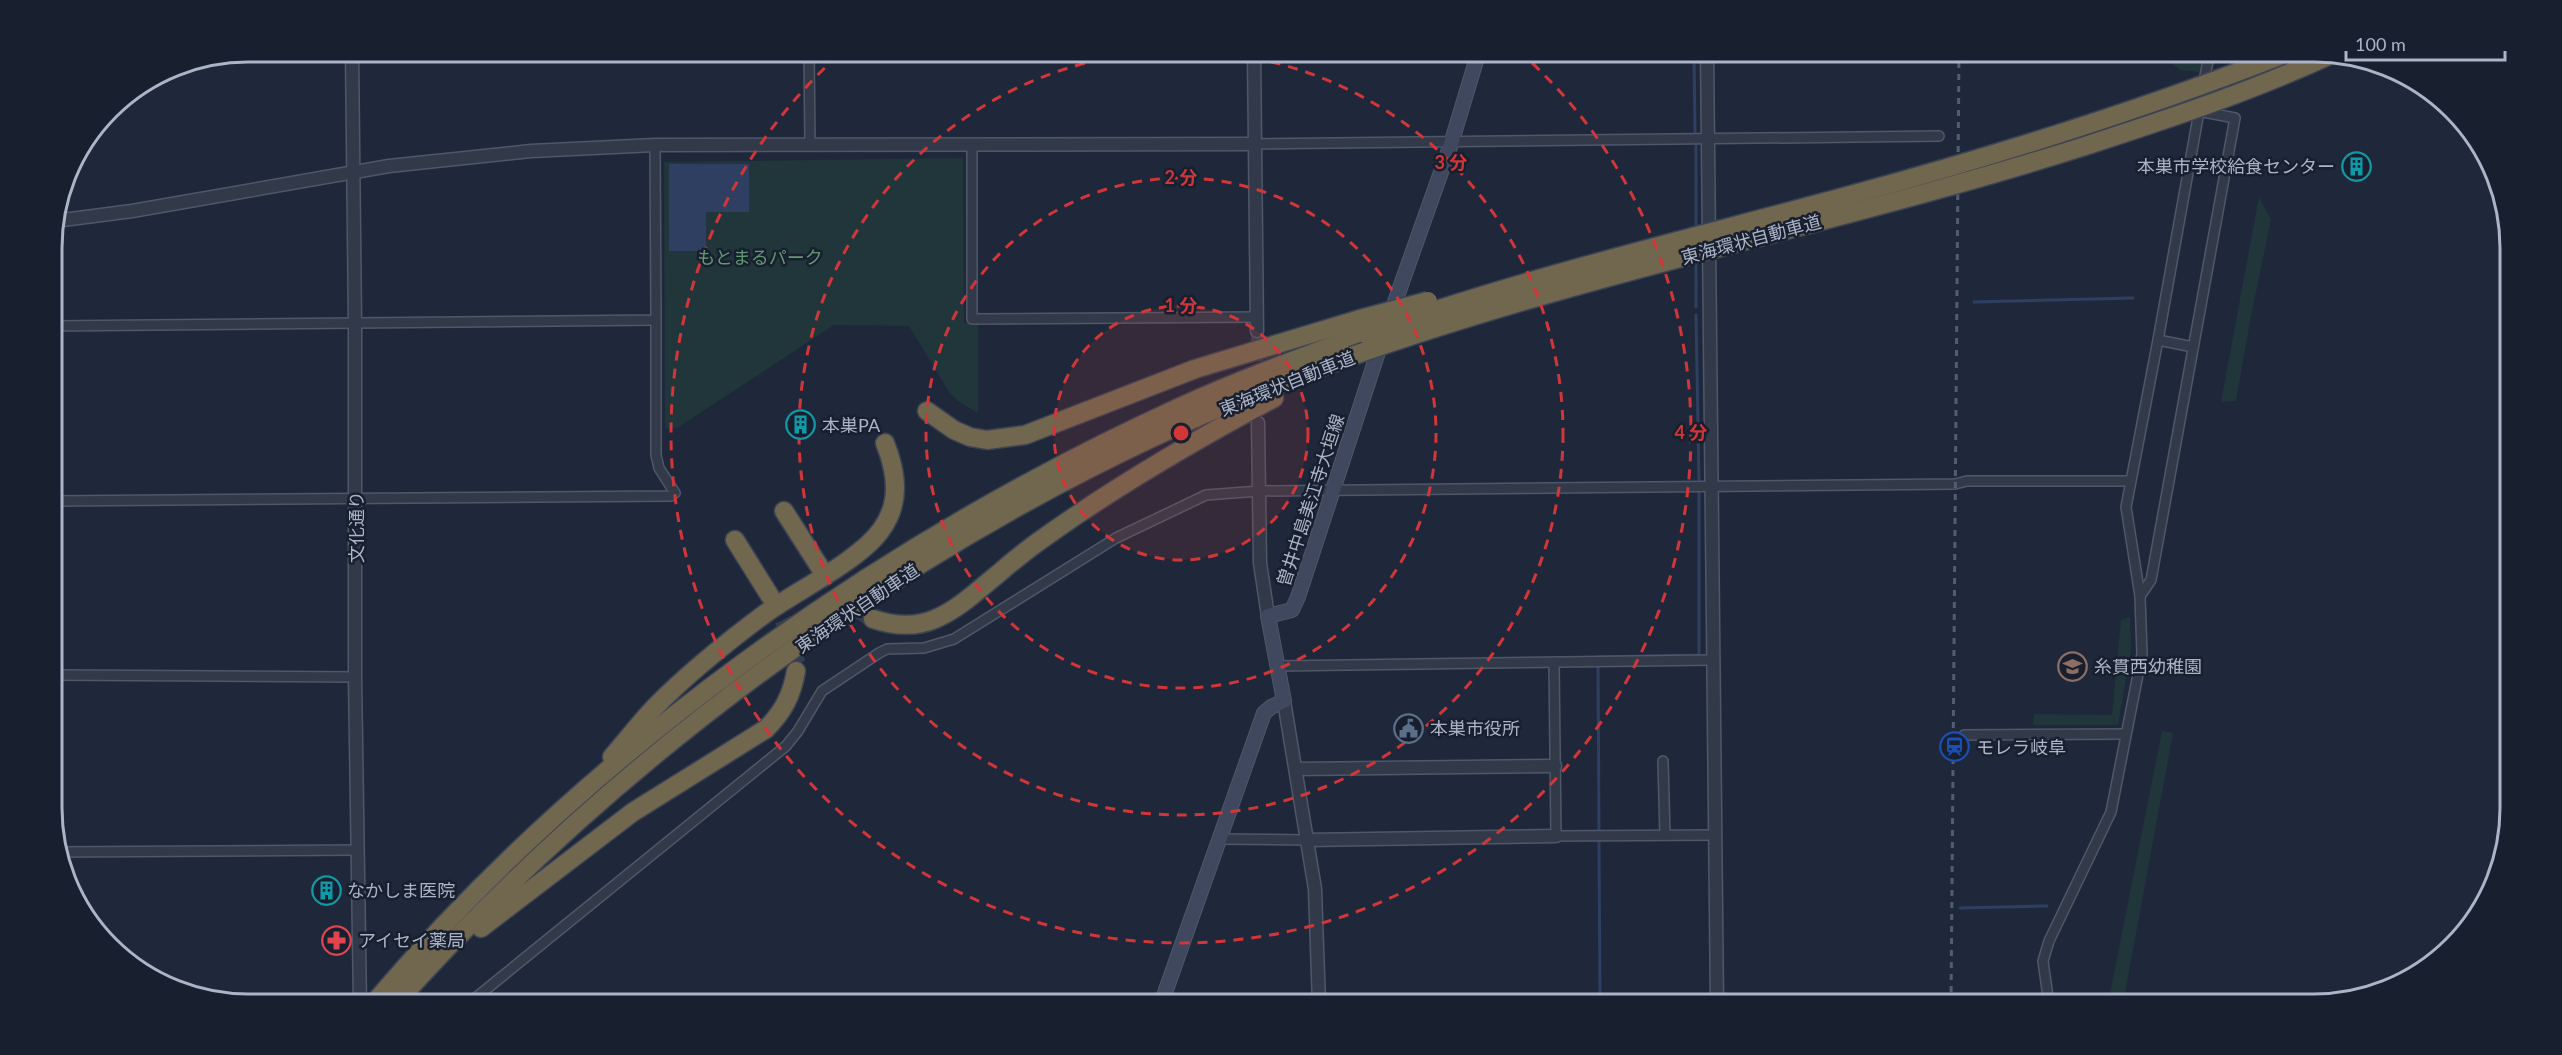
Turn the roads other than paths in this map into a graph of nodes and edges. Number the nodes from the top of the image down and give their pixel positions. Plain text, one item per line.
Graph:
1 (352, 62) edge
2 (809, 62) edge
3 (1254, 62) edge
4 (1476, 62) edge
5 (1707, 62) edge
6 (2208, 62) edge
7 (2263, 62) edge
8 (2312, 62) edge
9 (2199, 111) junction
10 (1939, 136) dead end
11 (1708, 137) junction
12 (810, 144) junction
13 (1253, 144) junction
14 (1450, 144) junction
15 (972, 145) junction
16 (655, 146) junction
17 (352, 171) junction
18 (64, 220) edge
19 (1257, 317) junction
20 (656, 320) junction
21 (355, 324) junction
22 (62, 326) edge
23 (1362, 326) junction
24 (1257, 331) tunnel mouth
25 (2158, 340) junction
26 (2193, 347) junction
27 (1352, 356) junction
28 (927, 411) dead end
29 (1258, 423) dead end
30 (885, 443) dead end
31 (2130, 481) junction
32 (1712, 487) junction
33 (1258, 491) junction
34 (1333, 491) junction
35 (356, 498) junction
36 (62, 501) edge
37 (784, 511) dead end
38 (735, 540) dead end
39 (821, 569) tunnel mouth
40 (770, 596) tunnel mouth
41 (2140, 596) junction
42 (1268, 616) junction
43 (873, 619) tunnel mouth
44 (1712, 660) junction
45 (1554, 662) junction
46 (1277, 666) junction
47 (796, 671) tunnel mouth
48 (62, 675) edge
49 (355, 677) junction
50 (1284, 701) junction
51 (2126, 734) junction
52 (1964, 735) dead end
53 (1664, 761) dead end
54 (1555, 766) junction
55 (1297, 769) junction
56 (582, 792) junction
57 (1665, 835) junction
58 (1716, 835) junction
59 (1556, 836) junction
60 (1219, 839) junction
61 (1308, 840) junction
62 (358, 850) junction
63 (67, 852) edge
64 (422, 975) junction
65 (1319, 993) edge
66 (1717, 993) edge
67 (2047, 993) edge
68 (360, 994) edge
69 (392, 994) edge
70 (395, 994) edge
71 (480, 994) edge
72 (1165, 994) edge

1 - 17 street, 文化通り
2 - 12 street
3 - 13 street
4 - 14 main road, 曽井中島美江寺大垣線
5 - 11 street
6 - 9 street
7 - 23 highway, 東海環状自動車道, bridge
8 - 27 highway, 東海環状自動車道, bridge
9 - 25 street
9 - 26 street
10 - 11 street
11 - 14 street
11 - 32 street
12 - 15 street
12 - 16 street
13 - 14 street
13 - 15 street
13 - 19 street
14 - 34 main road, 曽井中島美江寺大垣線
15 - 19 street
16 - 17 street
16 - 20 street
17 - 18 street
17 - 21 street, 文化通り
19 - 24 street
20 - 21 street
20 - 35 street
21 - 22 street
21 - 35 street, 文化通り
23 - 28 highway
23 - 56 highway, 東海環状自動車道
25 - 26 street
25 - 31 street
26 - 41 street
27 - 43 highway
27 - 64 highway, 東海環状自動車道
29 - 33 street
30 - 56 highway
31 - 32 street
31 - 41 street
32 - 34 street
32 - 44 street
33 - 34 street
33 - 42 street
33 - 71 street
34 - 42 main road, 曽井中島美江寺大垣線
35 - 36 street
35 - 49 street, 文化通り
37 - 39 highway
38 - 40 highway
41 - 51 street
42 - 46 main road
44 - 45 street
44 - 58 street
45 - 46 street
45 - 54 street
46 - 50 main road
47 - 64 highway
48 - 49 street
49 - 62 street, 文化通り
50 - 55 street
50 - 60 main road
51 - 52 street
51 - 67 street
53 - 57 street
54 - 55 street
54 - 59 street
55 - 61 street
56 - 69 highway, 東海環状自動車道
57 - 58 street
57 - 59 street
58 - 66 street
59 - 61 street
60 - 61 street
60 - 72 main road
61 - 65 street
62 - 63 street
62 - 68 street, 文化通り
64 - 70 highway, 東海環状自動車道

